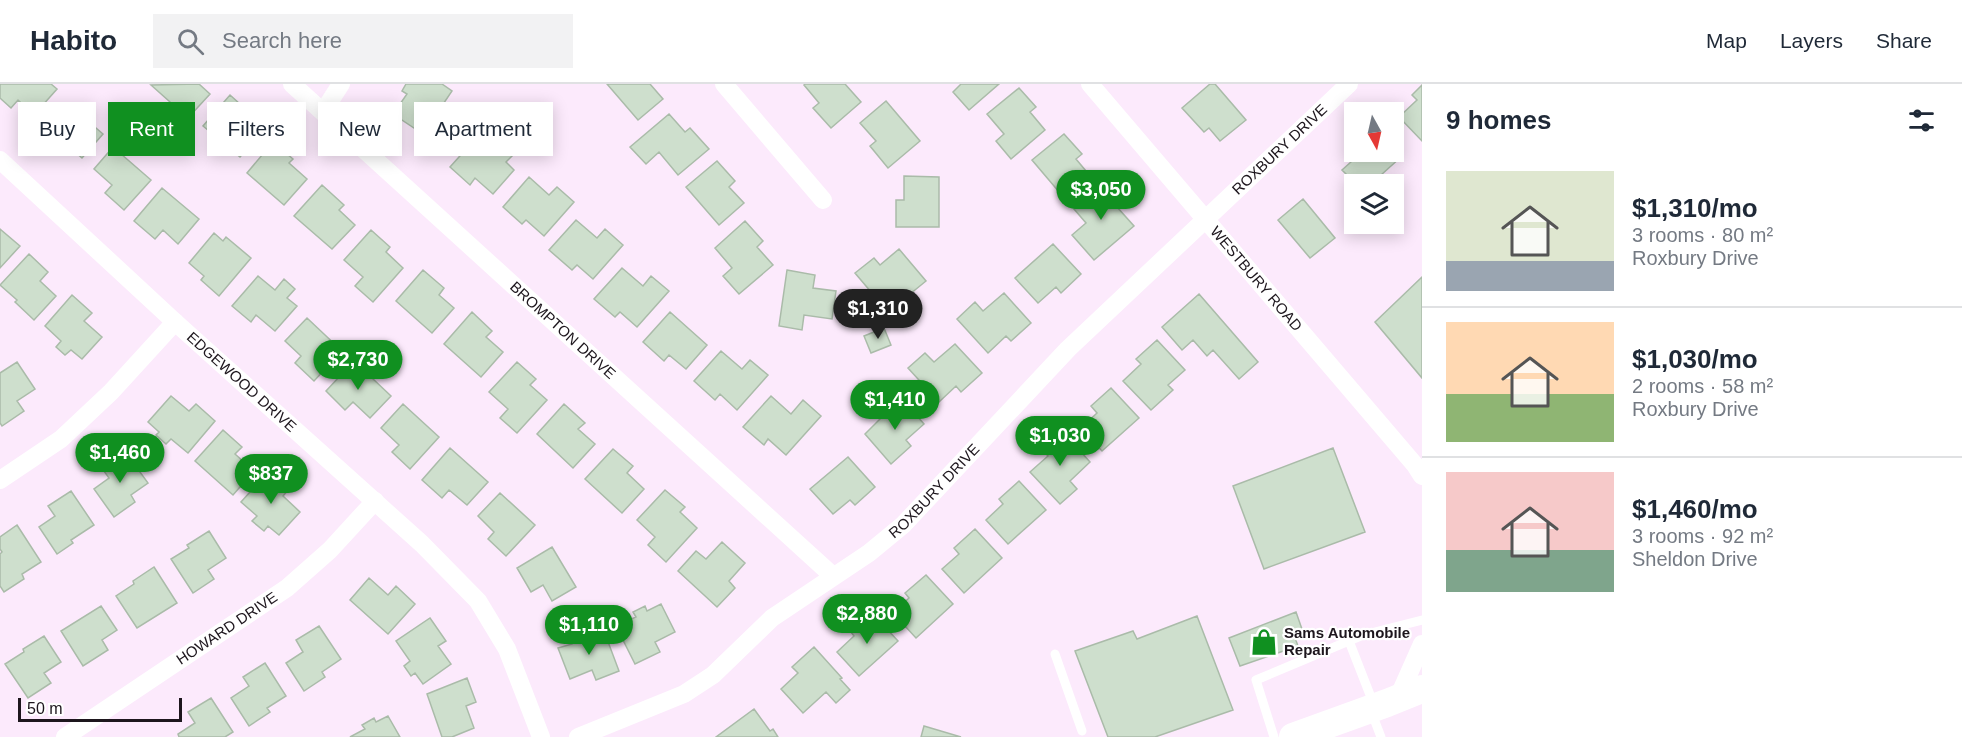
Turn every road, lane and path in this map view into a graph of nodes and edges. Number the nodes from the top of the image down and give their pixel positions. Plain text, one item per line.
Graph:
1 (292, 84) edge
2 (341, 84) edge
3 (724, 84) edge
4 (1090, 84) edge
5 (1349, 84) edge
6 (329, 102) edge
7 (318, 107) edge
8 (371, 156) edge
9 (0, 160) edge
10 (823, 200) dead end
11 (1204, 219) junction
12 (175, 322) junction
13 (1422, 476) edge
14 (0, 480) edge
15 (375, 501) junction
16 (833, 576) junction
17 (1422, 620) edge
18 (1349, 640) junction
19 (1422, 644) edge
20 (1055, 654) dead end
21 (1392, 701) edge
22 (1082, 731) dead end
23 (65, 737) edge
24 (541, 737) edge
25 (578, 737) edge
26 (1274, 737) edge
27 (1293, 737) edge
28 (1381, 737) edge

1 - 7 street, BROMPTON DRIVE
2 - 6 street
3 - 10 street
4 - 11 street, WESTBURY ROAD
5 - 11 street, ROXBURY DRIVE
8 - 16 street, BROMPTON DRIVE
9 - 12 street, EDGEWOOD DRIVE
11 - 13 street, WESTBURY ROAD
11 - 16 street, ROXBURY DRIVE
12 - 14 street
12 - 15 street, EDGEWOOD DRIVE
15 - 23 street, HOWARD DRIVE
15 - 24 street, EDGEWOOD DRIVE
16 - 25 street, ROXBURY DRIVE
17 - 18 lane
18 - 21 lane
18 - 26 lane
19 - 21 street
20 - 22 lane
21 - 27 main road
21 - 28 lane

